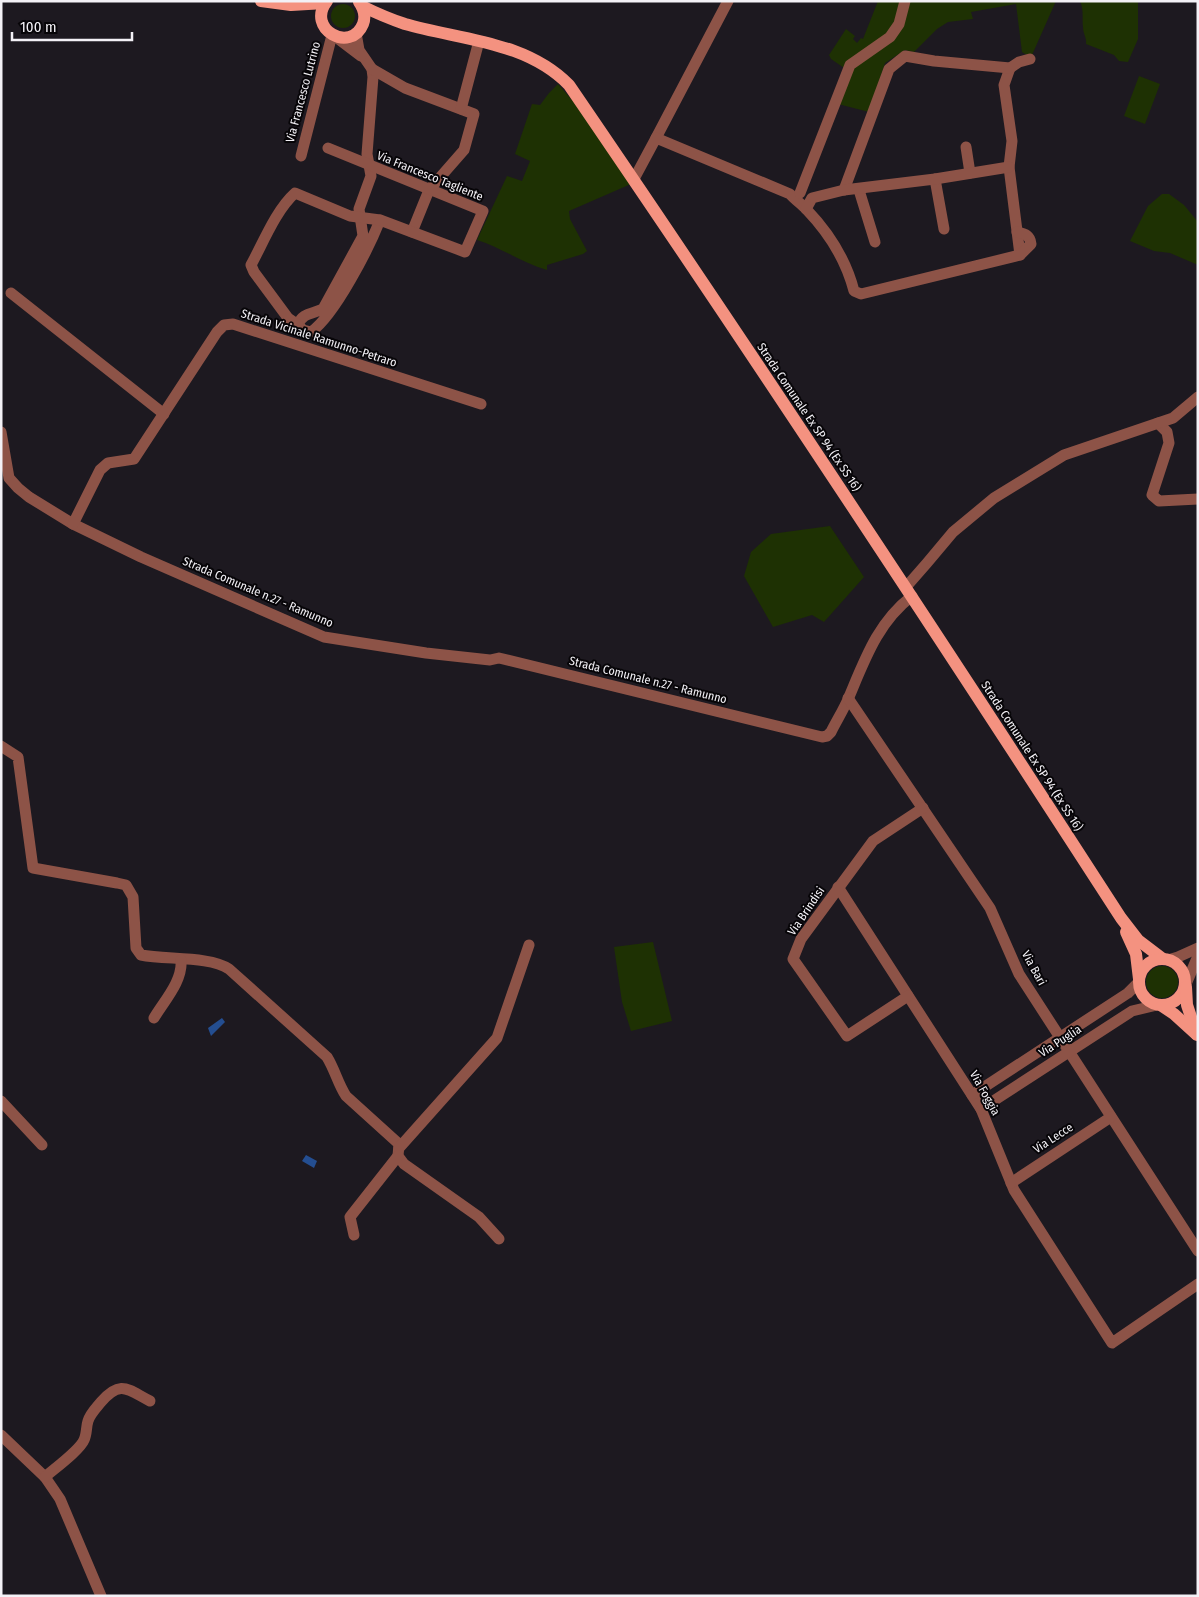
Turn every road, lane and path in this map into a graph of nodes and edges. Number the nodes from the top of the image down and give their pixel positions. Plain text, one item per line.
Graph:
1 (261, 1) edge
2 (728, 1) edge
3 (906, 1) edge
4 (326, 2) edge
5 (291, 4) junction
6 (360, 4) edge
7 (322, 20) junction
8 (404, 23) junction
9 (359, 30) junction
10 (334, 36) junction
11 (479, 41) junction
12 (1030, 59) dead end
13 (370, 65) junction
14 (1010, 68) junction
15 (461, 109) junction
16 (656, 138) junction
17 (966, 147) dead end
18 (328, 148) dead end
19 (301, 156) dead end
20 (370, 166) junction
21 (1009, 167) junction
22 (970, 173) junction
23 (634, 179) junction
24 (935, 179) junction
25 (429, 190) junction
26 (844, 190) junction
27 (859, 190) junction
28 (795, 193) junction
29 (812, 198) junction
30 (806, 209) junction
31 (360, 217) junction
32 (380, 220) junction
33 (944, 229) dead end
34 (412, 232) junction
35 (876, 242) dead end
36 (10, 293) dead end
37 (298, 325) junction
38 (1198, 397) edge
39 (481, 404) dead end
40 (164, 414) junction
41 (1158, 423) junction
42 (1, 432) edge
43 (1198, 499) edge
44 (73, 524) junction
45 (909, 591) junction
46 (848, 698) junction
47 (1, 746) edge
48 (923, 808) junction
49 (838, 887) junction
50 (1121, 918) junction
51 (529, 945) dead end
52 (1198, 948) edge
53 (1198, 956) edge
54 (1166, 959) junction
55 (181, 960) junction
56 (1139, 980) junction
57 (1186, 985) junction
58 (908, 996) junction
59 (1159, 1005) junction
60 (154, 1018) dead end
61 (1197, 1036) edge
62 (1060, 1038) junction
63 (1068, 1052) junction
64 (972, 1095) junction
65 (1, 1101) edge
66 (981, 1109) junction
67 (1111, 1117) junction
68 (42, 1145) dead end
69 (398, 1152) junction
70 (1011, 1183) junction
71 (354, 1235) dead end
72 (499, 1239) dead end
73 (1198, 1251) edge
74 (1198, 1284) edge
75 (150, 1402) dead end
76 (1, 1435) edge
77 (45, 1478) junction
78 (101, 1596) edge

1 - 5 main road
2 - 16 street
3 - 28 street
4 - 5 main road
4 - 7 main road
5 - 7 main road
6 - 8 main road, Strada Comunale Ex SP 94 (Ex SS 16)
6 - 9 main road
7 - 10 main road
8 - 9 main road, Strada Comunale Ex SP 94 (Ex SS 16)
8 - 11 main road, Strada Comunale Ex SP 94 (Ex SS 16)
9 - 10 main road, Strada Comunale Ex SP 94 (Ex SS 16)
9 - 13 street
10 - 13 street
10 - 19 street, Via Francesco Lutrino
11 - 15 street
11 - 23 main road, Strada Comunale Ex SP 94 (Ex SS 16)
12 - 14 street
13 - 15 street
13 - 20 street
14 - 21 street
14 - 26 street
15 - 25 street
16 - 23 street
16 - 28 street
17 - 22 street
18 - 20 street, Via Francesco Tagliente
20 - 25 street, Via Francesco Tagliente
20 - 31 street
21 - 22 street
21 - 30 street
22 - 24 street
23 - 45 main road, Strada Comunale Ex SP 94 (Ex SS 16)
24 - 27 street
24 - 33 street
25 - 34 street
25 - 34 street, Via Francesco Tagliente
26 - 27 street
26 - 29 street
27 - 35 street
28 - 29 street
28 - 30 street
29 - 30 street
31 - 32 street
31 - 37 street
31 - 37 street
32 - 34 street
32 - 37 street
36 - 40 street
38 - 41 street
39 - 40 street, Strada Vicinale Ramunno-Petraro
40 - 44 street, Strada Vicinale Ramunno-Petraro
41 - 43 street
41 - 45 street
42 - 44 street, Strada Comunale n.27 - Ramunno
44 - 46 street, Strada Comunale n.27 - Ramunno
45 - 46 street
45 - 50 main road, Strada Comunale Ex SP 94 (Ex SS 16)
46 - 48 street, Via Bari
47 - 55 street
48 - 49 street, Via Brindisi
48 - 62 street, Via Bari
49 - 58 street, Via Foggia
49 - 58 street, Via Brindisi
50 - 54 main road, Strada Comunale Ex SP 94 (Ex SS 16)
50 - 56 main road, Strada Comunale Ex SP 94 (Ex SS 16)
51 - 69 street
52 - 54 street
53 - 57 street
54 - 56 main road
54 - 57 main road
55 - 60 street
55 - 69 street
56 - 59 main road
56 - 62 street, Via Puglia
57 - 59 main road
57 - 61 main road
58 - 64 street, Via Foggia
59 - 61 main road
59 - 63 street, Via Puglia
62 - 63 street, Via Bari
62 - 64 street, Via Puglia
63 - 66 street, Via Puglia
63 - 67 street, Via Bari
64 - 66 street, Via Foggia
65 - 68 street
66 - 70 street, Via Foggia
67 - 70 street, Via Lecce
67 - 73 street, Via Bari
69 - 71 street
69 - 72 street
70 - 74 street, Via Foggia
75 - 77 street
76 - 77 street
77 - 78 street

